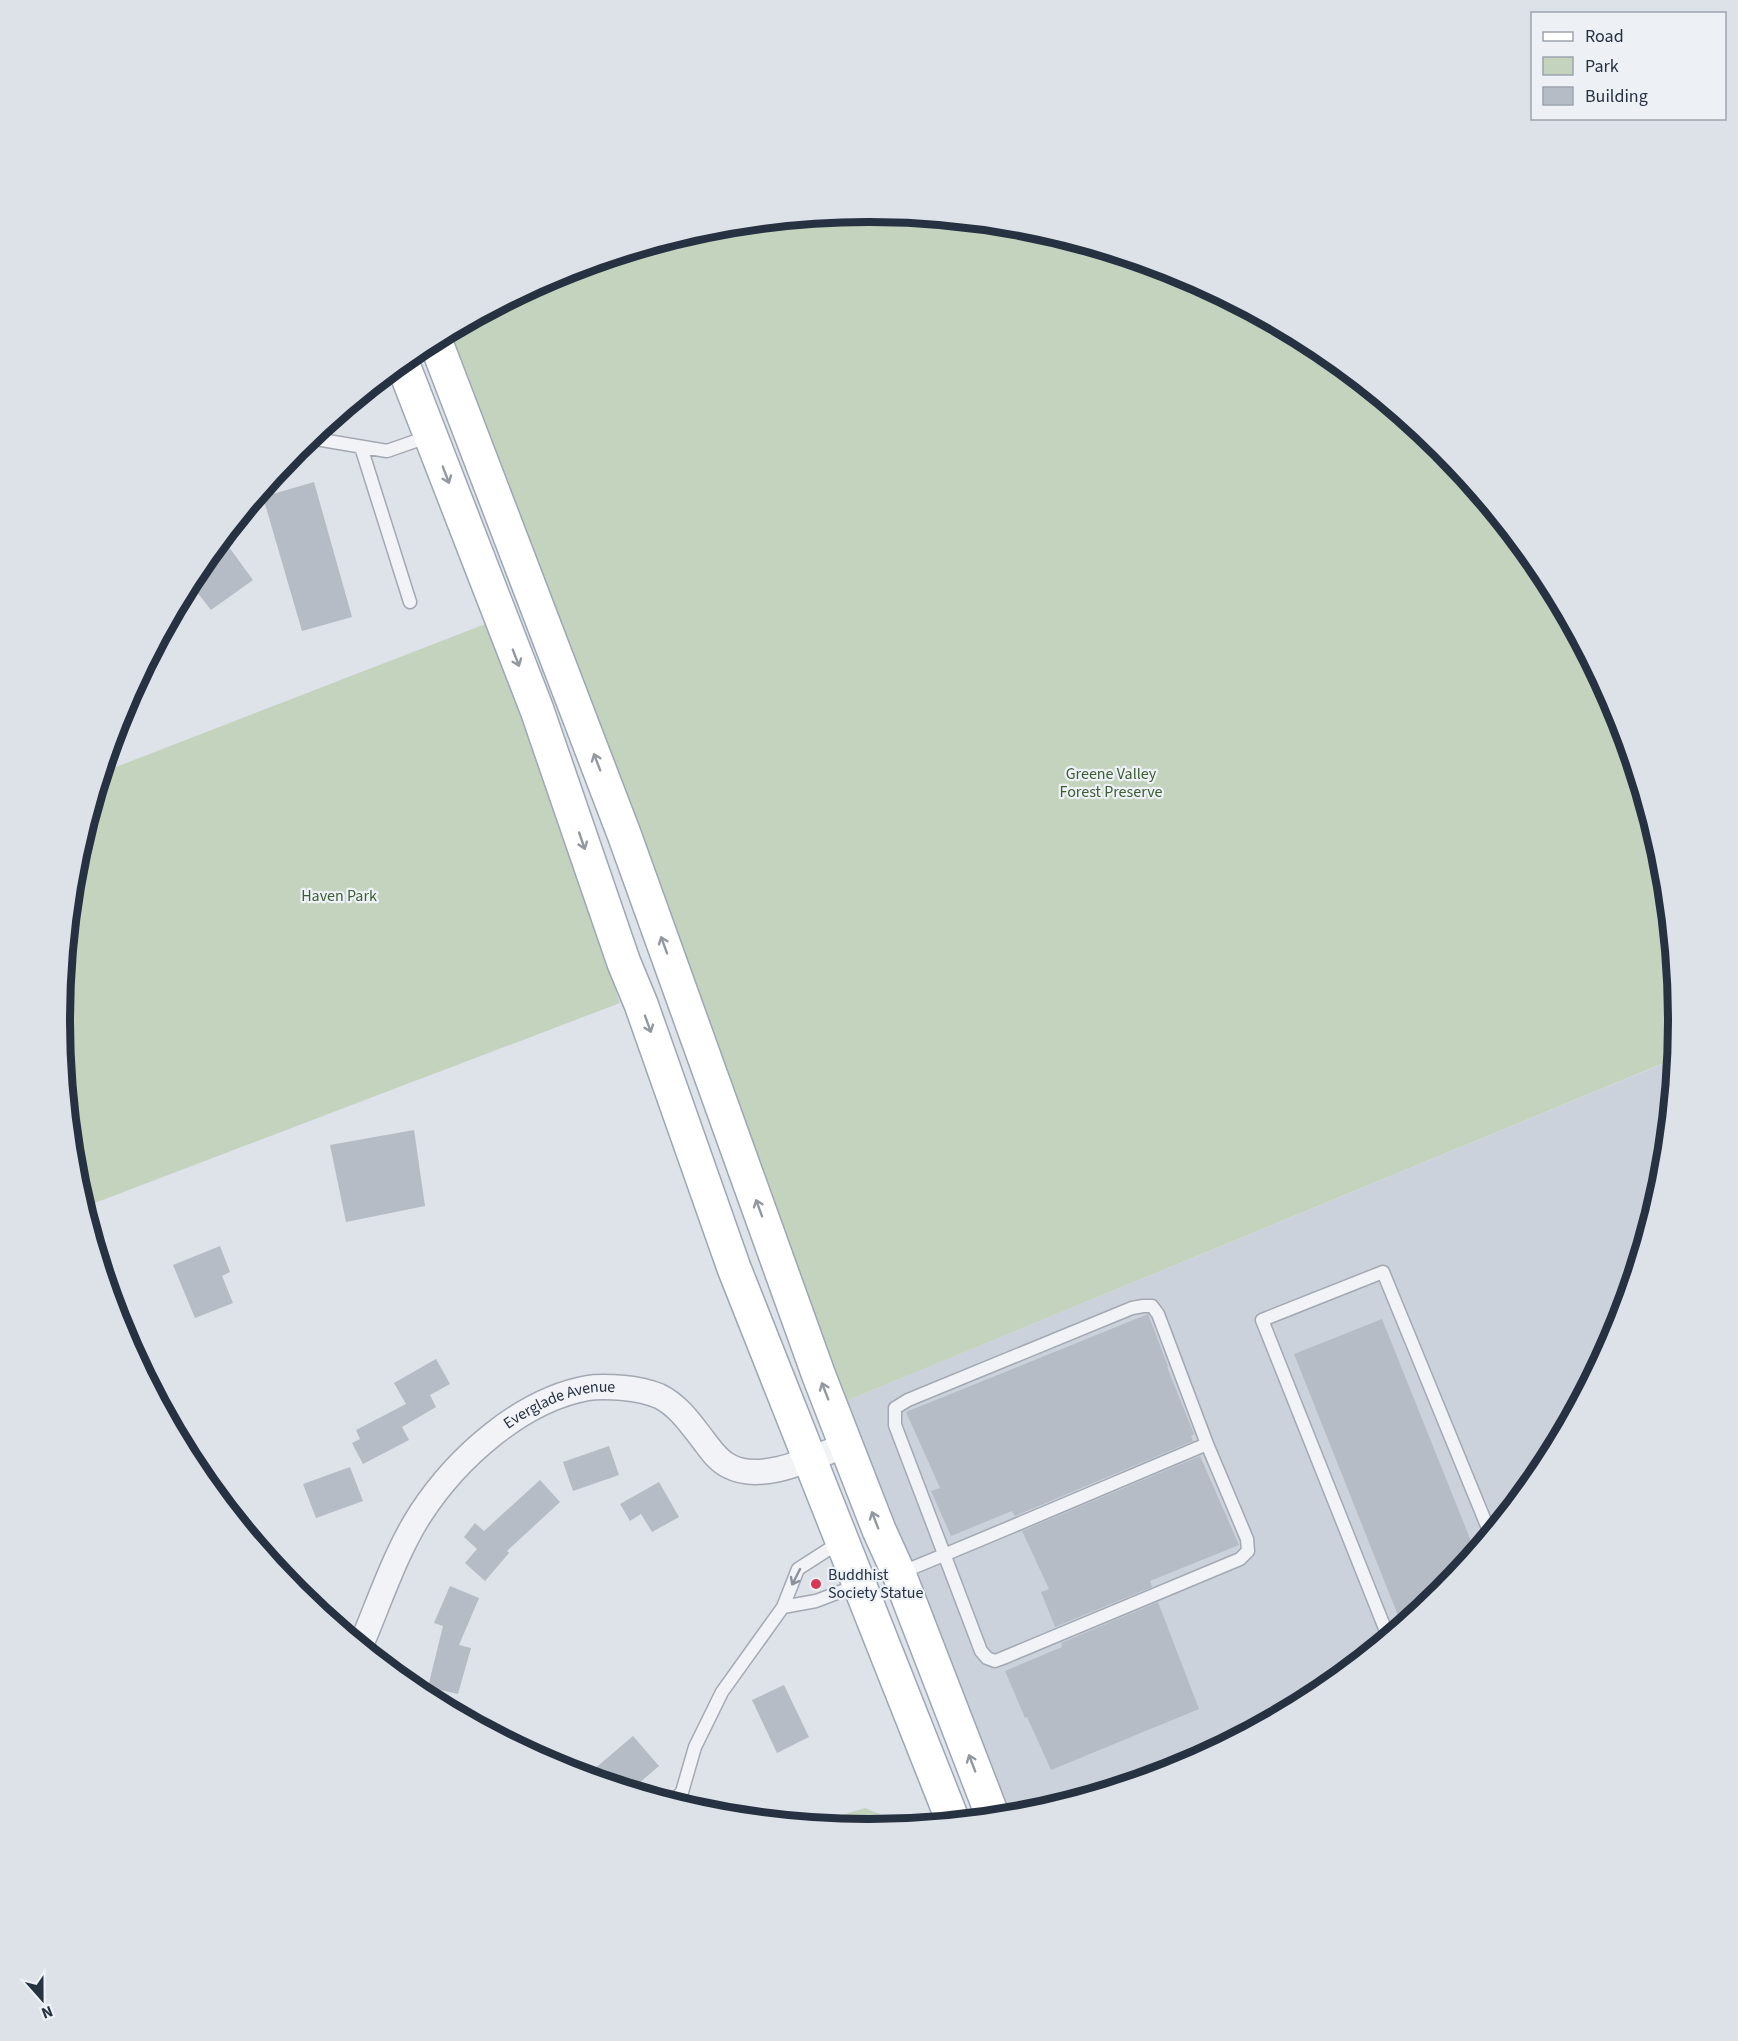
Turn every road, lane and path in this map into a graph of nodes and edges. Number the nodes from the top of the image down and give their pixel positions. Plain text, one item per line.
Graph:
1 (438, 349) edge
2 (406, 371) edge
3 (431, 435) junction
4 (321, 440) edge
5 (361, 447) junction
6 (410, 602) dead end
7 (1207, 1444) junction
8 (846, 1446) junction
9 (809, 1459) junction
10 (1487, 1525) edge
11 (841, 1541) junction
12 (943, 1555) junction
13 (899, 1574) junction
14 (858, 1585) junction
15 (783, 1607) junction
16 (1385, 1629) edge
17 (364, 1638) edge
18 (678, 1796) edge
19 (990, 1809) edge
20 (950, 1814) edge

8 -> 1 main road
2 - 3 main road
3 - 5 lane
3 -> 9 main road
4 - 5 lane
5 - 6 lane
7 - 12 lane
7 - 12 lane
7 - 12 lane
8 - 9 street, Everglade Avenue
13 -> 8 main road
9 - 11 main road
9 - 17 street, Everglade Avenue
10 - 16 lane
11 - 14 main road
11 -> 15 lane
12 - 13 lane
19 -> 13 main road
14 - 15 lane
14 - 20 main road
15 - 18 lane

